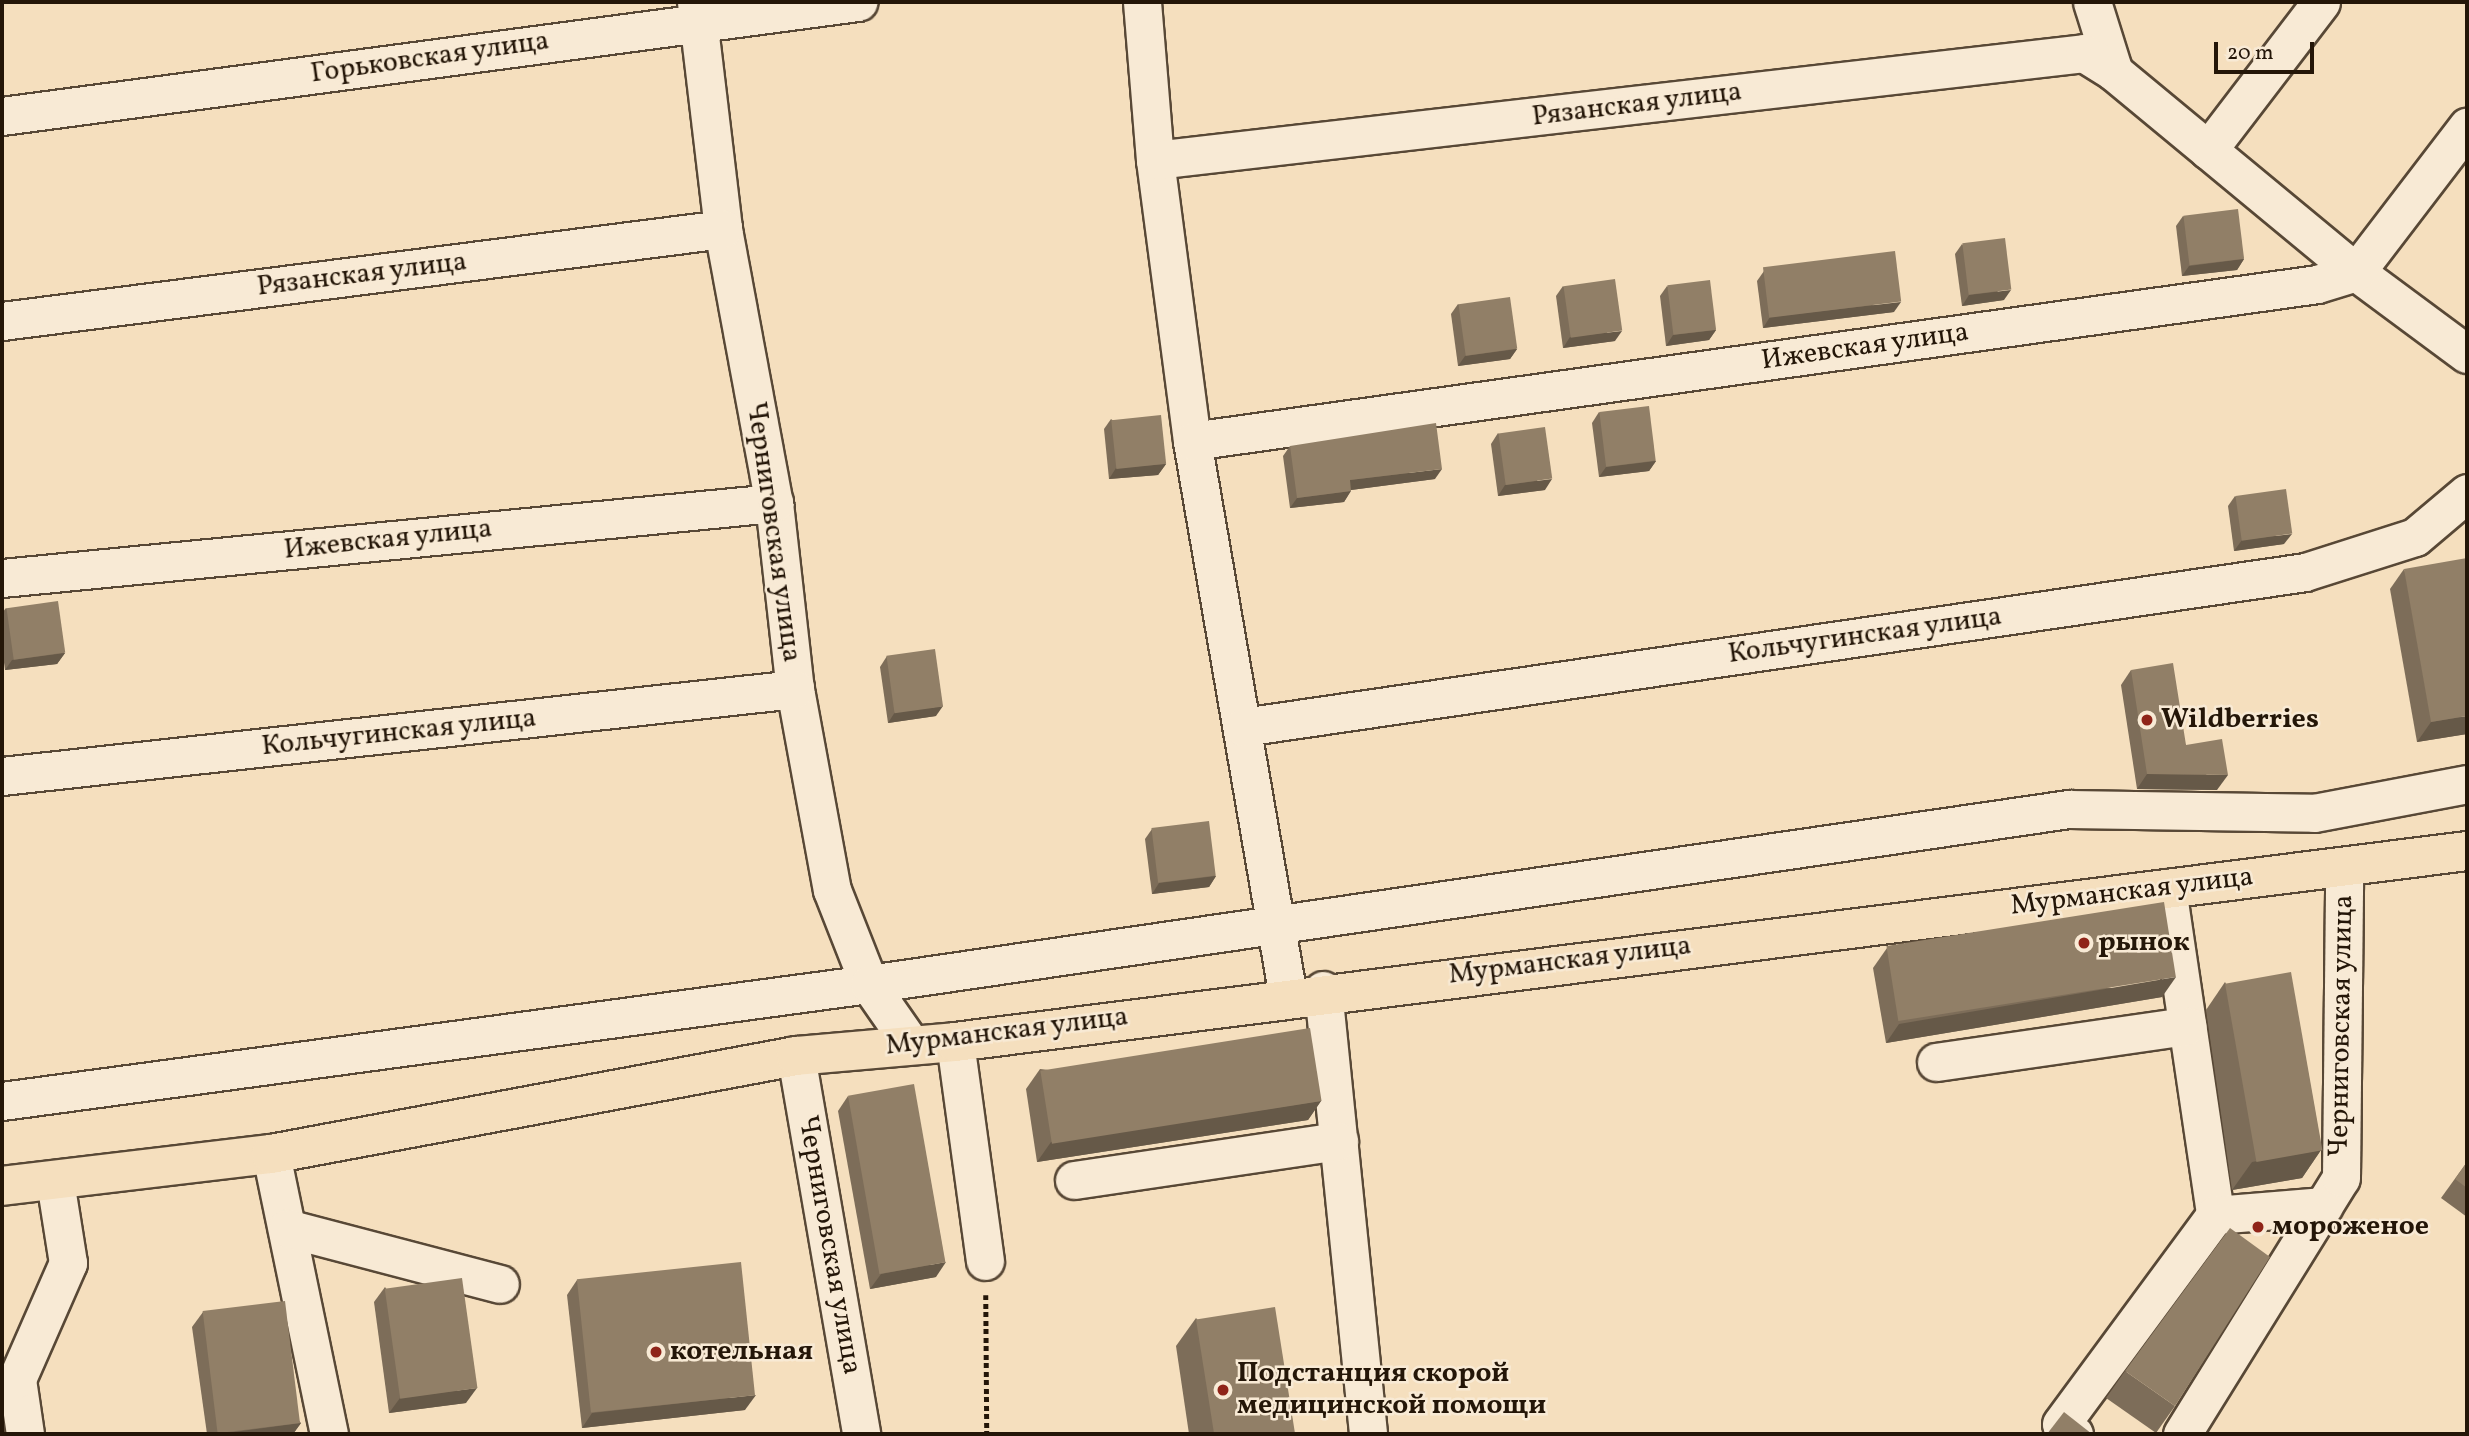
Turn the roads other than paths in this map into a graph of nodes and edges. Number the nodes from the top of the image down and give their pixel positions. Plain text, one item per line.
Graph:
1 (858, 2) edge
2 (1142, 2) edge
3 (2092, 2) edge
4 (2321, 2) edge
5 (698, 12) edge
6 (2114, 72) junction
7 (2, 116) edge
8 (2467, 127) edge
9 (2208, 149) junction
10 (1155, 160) junction
11 (723, 229) junction
12 (2356, 272) junction
13 (2, 321) edge
14 (2467, 354) edge
15 (1192, 441) junction
16 (2467, 493) edge
17 (774, 503) junction
18 (2, 578) edge
19 (795, 689) junction
20 (1243, 727) junction
21 (2, 776) edge
22 (2467, 784) edge
23 (2467, 851) edge
24 (2344, 867) junction
25 (2166, 888) junction
26 (1275, 920) junction
27 (869, 984) junction
28 (1306, 994) junction
29 (2187, 1026) junction
30 (955, 1042) junction
31 (910, 1043) junction
32 (796, 1056) junction
33 (1936, 1062) dead end
34 (2, 1101) edge
35 (1339, 1141) junction
36 (271, 1154) junction
37 (1074, 1180) dead end
38 (55, 1181) junction
39 (2, 1186) edge
40 (2324, 1206) junction
41 (2215, 1215) junction
42 (287, 1228) junction
43 (985, 1261) road end
44 (500, 1283) dead end
45 (25, 1434) edge
46 (329, 1434) edge
47 (861, 1434) edge
48 (1368, 1434) edge
49 (2074, 1434) edge
50 (2182, 1434) edge

1 - 5 street, Горьковская улица
2 - 10 street
3 - 6 street
4 - 9 street
5 - 7 street, Горьковская улица
5 - 11 street, Черниговская улица
6 - 9 street, Рязанская улица
6 - 10 street, Рязанская улица
8 - 12 street
9 - 12 street, Рязанская улица
10 - 15 street
11 - 13 street, Рязанская улица
11 - 17 street, Черниговская улица
12 - 14 street, Рязанская улица
12 - 15 street, Ижевская улица
15 - 20 street
16 - 20 street, Кольчугинская улица
17 - 18 street, Ижевская улица
17 - 19 street, Черниговская улица
19 - 21 street, Кольчугинская улица
19 - 27 street, Черниговская улица
20 - 26 street
22 - 26 street
23 - 24 main road, Мурманская улица
24 - 25 main road, Мурманская улица
24 - 40 street, Черниговская улица
25 - 28 main road, Мурманская улица
25 - 29 street
26 - 27 street
26 - 28 street
27 - 31 street, Черниговская улица
27 - 34 street
28 - 30 main road, Мурманская улица
28 - 35 street
29 - 33 street
29 - 41 street
30 - 31 main road, Мурманская улица
30 - 43 street
31 - 32 main road, Мурманская улица
32 - 36 main road, Мурманская улица
32 - 47 street, Черниговская улица
35 - 37 street
35 - 48 street
36 - 38 main road, Мурманская улица
36 - 42 street
38 - 39 main road, Мурманская улица
38 - 45 street
40 - 41 street
40 - 50 street, Черниговская улица
41 - 49 street
42 - 44 street
42 - 46 street

